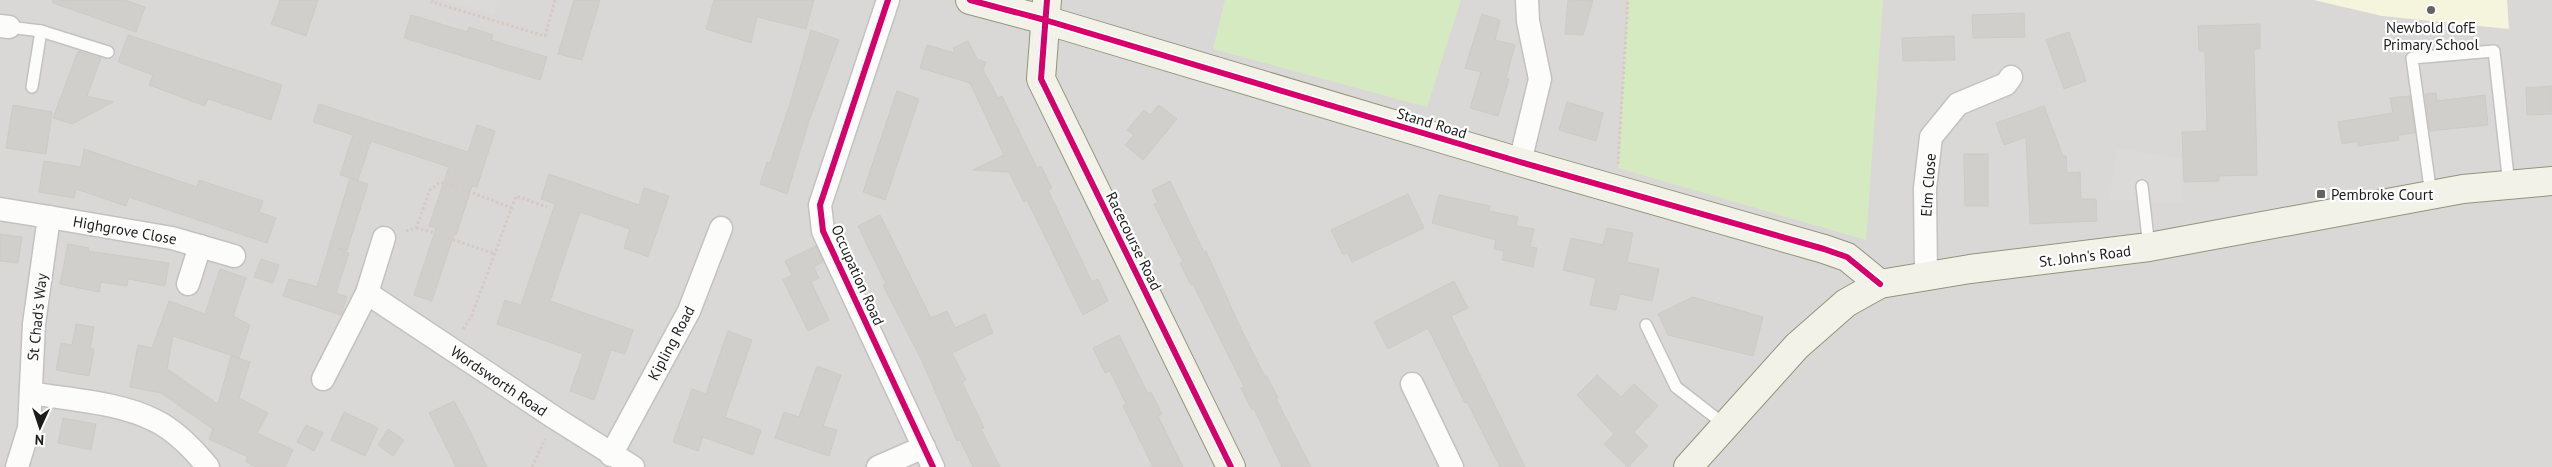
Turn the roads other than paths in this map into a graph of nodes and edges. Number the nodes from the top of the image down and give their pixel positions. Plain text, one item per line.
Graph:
1 (888, 0) edge
2 (970, 0) edge
3 (1527, 0) edge
4 (1046, 10) edge
5 (4, 26) edge
6 (41, 31) junction
7 (108, 52) dead end
8 (2011, 77) dead end
9 (32, 87) dead end
10 (1520, 162) junction
11 (2552, 181) edge
12 (2509, 185) junction
13 (2142, 186) dead end
14 (2431, 195) junction
15 (0, 209) edge
16 (49, 217) junction
17 (721, 228) dead end
18 (384, 238) road end
19 (200, 246) junction
20 (2149, 247) junction
21 (234, 256) dead end
22 (1926, 276) junction
23 (188, 284) dead end
24 (1880, 284) junction
25 (367, 293) junction
26 (1646, 325) dead end
27 (323, 379) dead end
28 (1412, 384) dead end
29 (31, 393) junction
30 (1725, 425) junction
31 (611, 455) junction
32 (928, 457) edge
33 (17, 467) edge
34 (208, 467) edge
35 (633, 467) edge
36 (878, 467) edge
37 (1231, 467) edge
38 (1452, 467) edge
39 (1688, 467) edge

1 - 32 street, Occupation Road
2 - 4 street, Stand Road
3 - 10 street
4 - 10 street, Stand Road
4 - 37 street, Racecourse Road
5 - 6 lane
6 - 7 lane
6 - 9 lane
8 - 22 street, Elm Close
10 - 24 street, Stand Road
11 - 12 street, St. John's Road
12 - 14 street, St. John's Road
12 - 14 lane
13 - 20 lane
14 - 20 street, St. John's Road
15 - 16 street
16 - 19 street, Highgrove Close
16 - 29 street, St Chad's Way
17 - 31 street, Kipling Road
18 - 25 street
19 - 21 street, Highgrove Close
19 - 23 street
20 - 22 street, St. John's Road
22 - 24 street, St. John's Road
24 - 30 street, St. John's Road
25 - 27 street
25 - 31 street, Wordsworth Road
26 - 30 lane
28 - 38 street
29 - 33 street, St Chad's Way
29 - 34 street
30 - 39 street, St. John's Road
31 - 35 street, Wordsworth Road
32 - 36 street

